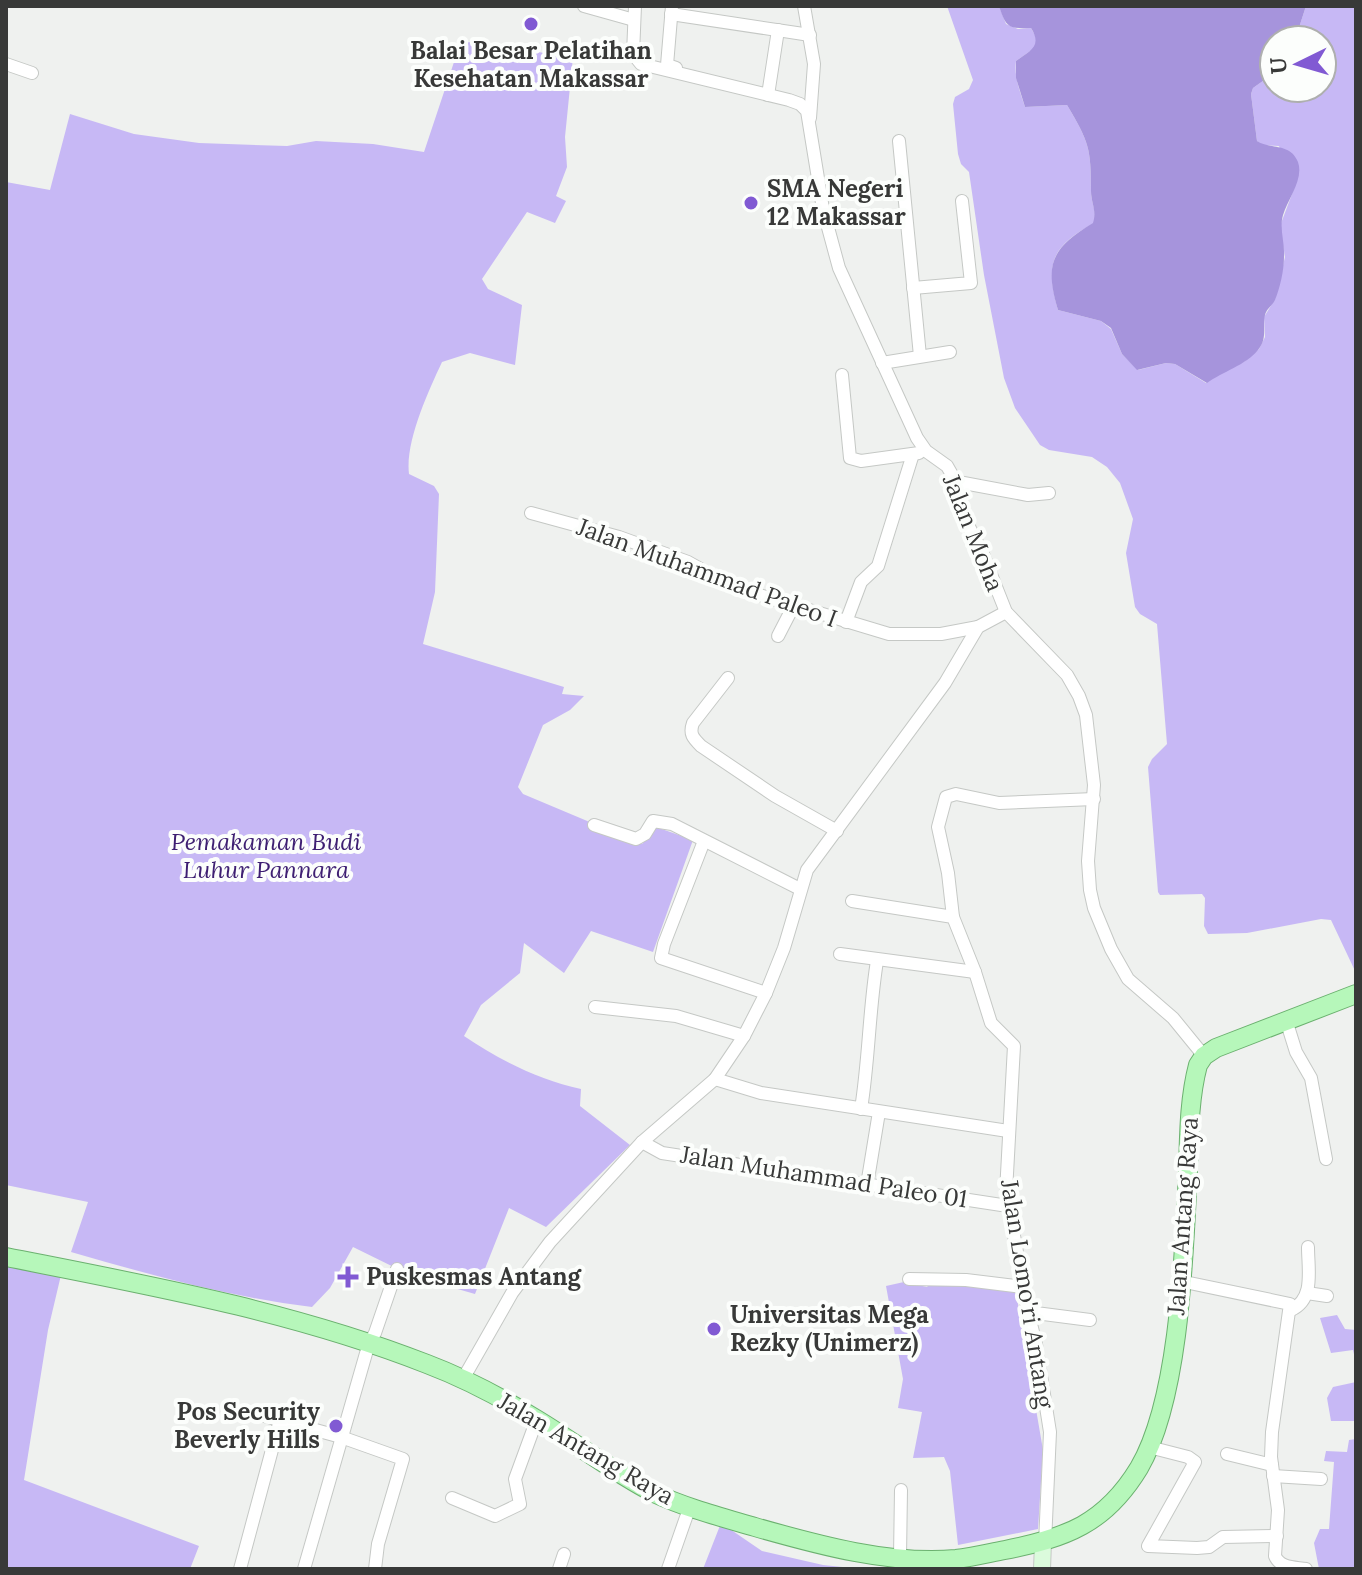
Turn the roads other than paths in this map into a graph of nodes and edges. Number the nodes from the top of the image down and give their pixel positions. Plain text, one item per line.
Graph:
1 (584, 6) edge
2 (635, 6) edge
3 (804, 6) edge
4 (671, 10) edge
5 (626, 14) edge
6 (778, 30) junction
7 (810, 35) junction
8 (6, 64) edge
9 (32, 73) dead end
10 (767, 94) junction
11 (810, 118) junction
12 (899, 141) dead end
13 (962, 201) dead end
14 (913, 288) junction
15 (950, 352) dead end
16 (920, 356) junction
17 (882, 363) junction
18 (842, 375) dead end
19 (919, 452) junction
20 (953, 481) junction
21 (1049, 493) dead end
22 (531, 513) dead end
23 (794, 605) junction
24 (1006, 612) junction
25 (846, 622) junction
26 (978, 627) junction
27 (778, 636) dead end
28 (728, 678) dead end
29 (1094, 799) junction
30 (594, 825) dead end
31 (837, 831) junction
32 (704, 841) junction
33 (800, 889) junction
34 (852, 901) dead end
35 (953, 917) junction
36 (840, 954) dead end
37 (877, 961) junction
38 (975, 972) junction
39 (766, 993) junction
40 (1356, 994) edge
41 (595, 1007) dead end
42 (1286, 1020) junction
43 (744, 1036) junction
44 (1204, 1056) junction
45 (715, 1079) junction
46 (861, 1109) junction
47 (879, 1112) junction
48 (1008, 1131) junction
49 (642, 1142) junction
50 (1326, 1159) dead end
51 (867, 1185) junction
52 (1008, 1206) junction
53 (1308, 1247) dead end
54 (6, 1257) edge
55 (397, 1269) dead end
56 (909, 1279) dead end
57 (1180, 1281) junction
58 (1023, 1287) junction
59 (1307, 1293) junction
60 (1327, 1296) dead end
61 (1291, 1310) junction
62 (1028, 1312) junction
63 (1090, 1320) dead end
64 (369, 1343) junction
65 (463, 1379) junction
66 (261, 1415) dead end
67 (537, 1419) junction
68 (280, 1420) junction
69 (341, 1437) junction
70 (1149, 1447) junction
71 (1227, 1454) dead end
72 (1273, 1470) junction
73 (1321, 1479) dead end
74 (901, 1490) dead end
75 (452, 1498) dead end
76 (690, 1506) junction
77 (1277, 1536) junction
78 (1044, 1543) junction
79 (564, 1554) dead end
80 (900, 1557) junction
81 (240, 1569) edge
82 (304, 1569) edge
83 (375, 1569) edge
84 (559, 1569) edge
85 (668, 1569) edge
86 (1042, 1569) edge
87 (1306, 1569) edge

1 - 5 street
2 - 5 street
3 - 7 street, Jalan Moha
4 - 6 street
4 - 10 street
5 - 10 street
6 - 7 street
6 - 10 street
7 - 11 street, Jalan Moha
8 - 9 street
10 - 11 street
11 - 17 street, Jalan Moha
12 - 14 street
13 - 14 street
14 - 16 street
15 - 16 street
16 - 17 street
17 - 19 street, Jalan Moha
18 - 19 street
19 - 20 street, Jalan Moha
19 - 25 street
20 - 21 street
20 - 24 street, Jalan Moha
22 - 23 street, Jalan Muhammad Paleo I
23 - 25 street, Jalan Muhammad Paleo I
23 - 27 street
24 - 26 street
24 - 29 street, Jalan Moha
25 - 26 street, Jalan Muhammad Paleo I
26 - 31 street
28 - 31 street
29 - 35 street
29 - 44 street, Jalan Moha
30 - 32 street
31 - 33 street
32 - 33 street
32 - 39 street
33 - 39 street
34 - 35 street
35 - 38 street
36 - 37 street
37 - 38 street
37 - 46 street
38 - 48 street, Jalan Lomo'ri Antang
39 - 43 street
40 - 42 main road
41 - 43 street
42 - 44 main road
42 - 50 street
43 - 45 street
44 - 57 main road, Jalan Antang Raya
45 - 46 street
45 - 49 street
46 - 47 street
47 - 48 street
47 - 51 street
48 - 52 street, Jalan Lomo'ri Antang
49 - 51 street, Jalan Muhammad Paleo 01
49 - 65 street
51 - 52 street, Jalan Muhammad Paleo 01
52 - 58 street, Jalan Lomo'ri Antang
53 - 59 street
54 - 64 main road, Jalan Antang Raya
55 - 64 street
56 - 58 street
57 - 61 street
57 - 70 main road, Jalan Antang Raya
58 - 62 street, Jalan Lomo'ri Antang
59 - 60 street
59 - 61 street
61 - 72 street
62 - 63 street
62 - 78 street, Jalan Lomo'ri Antang
64 - 65 main road, Jalan Antang Raya
64 - 69 street
65 - 67 main road, Jalan Antang Raya
66 - 68 street
67 - 75 street
67 - 76 main road, Jalan Antang Raya
68 - 69 street
68 - 81 street
69 - 82 street
69 - 83 street
70 - 77 street
70 - 78 main road, Jalan Antang Raya
71 - 72 street
72 - 73 street
72 - 77 street
74 - 80 street
76 - 80 main road, Jalan Antang Raya
76 - 85 street
77 - 87 street
78 - 80 main road, Jalan Antang Raya
78 - 86 main road
79 - 84 street

